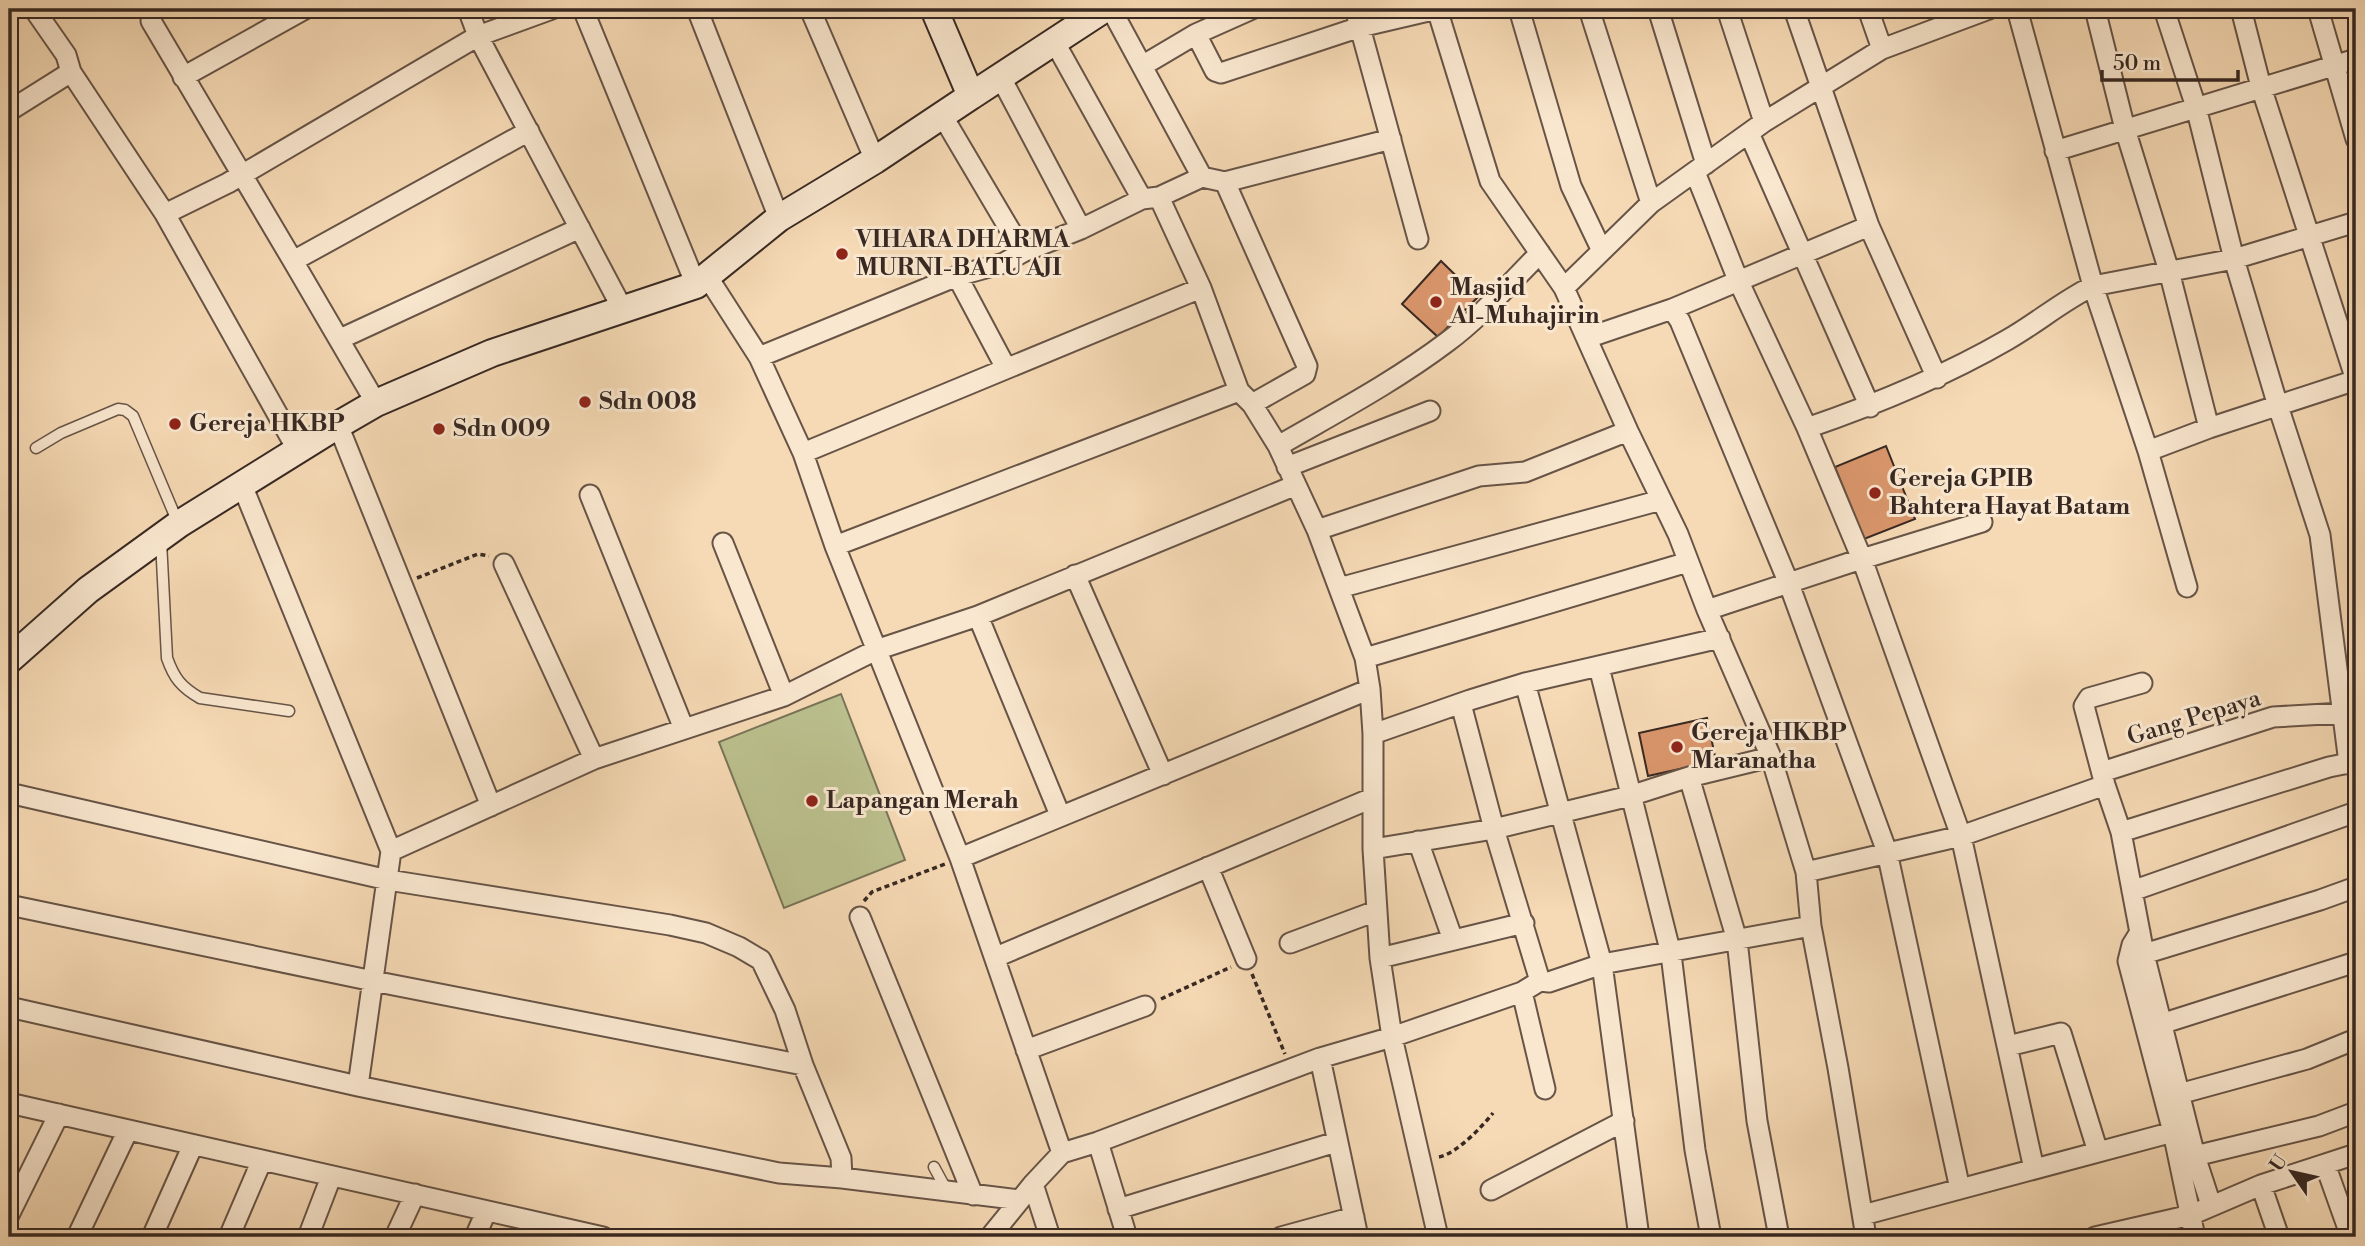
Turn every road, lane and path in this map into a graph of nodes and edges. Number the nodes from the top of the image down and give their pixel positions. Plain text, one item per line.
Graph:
1 (34, 9) edge
2 (304, 9) edge
3 (468, 9) edge
4 (552, 9) edge
5 (583, 9) edge
6 (697, 9) edge
7 (810, 9) edge
8 (934, 9) edge
9 (1104, 9) edge
10 (1111, 9) edge
11 (1252, 9) edge
12 (1519, 9) edge
13 (1590, 9) edge
14 (1658, 9) edge
15 (1727, 9) edge
16 (1794, 9) edge
17 (1868, 9) edge
18 (1989, 9) edge
19 (2017, 9) edge
20 (2095, 9) edge
21 (2164, 9) edge
22 (2241, 9) edge
23 (2318, 9) edge
24 (1358, 18) edge
25 (151, 20) dead end
26 (1196, 34) junction
27 (478, 36) junction
28 (1054, 41) junction
29 (1882, 49) junction
30 (2356, 59) edge
31 (2333, 65) junction
32 (1142, 66) junction
33 (71, 72) junction
34 (1000, 76) junction
35 (183, 77) junction
36 (1821, 88) junction
37 (2261, 88) junction
38 (971, 96) junction
39 (2196, 107) junction
40 (9, 111) edge
41 (942, 115) junction
42 (1756, 127) junction
43 (2125, 129) junction
44 (529, 131) junction
45 (1391, 139) junction
46 (2356, 139) edge
47 (2054, 151) junction
48 (875, 160) junction
49 (1701, 168) junction
50 (242, 175) junction
51 (1202, 177) junction
52 (1225, 182) junction
53 (1150, 198) junction
54 (1651, 203) junction
55 (165, 214) junction
56 (779, 218) junction
57 (2356, 222) edge
58 (1869, 226) junction
59 (580, 228) junction
60 (1081, 229) junction
61 (2310, 236) junction
62 (1418, 239) dead end
63 (1602, 251) junction
64 (1023, 252) junction
65 (1540, 253) junction
66 (1801, 254) junction
67 (2234, 259) junction
68 (293, 261) junction
69 (2169, 271) junction
70 (957, 276) junction
71 (701, 280) junction
72 (1738, 280) junction
73 (2093, 286) junction
74 (1201, 288) junction
75 (1564, 288) junction
76 (622, 309) junction
77 (1672, 309) junction
78 (1587, 338) junction
79 (340, 339) junction
80 (759, 357) junction
81 (1006, 368) junction
82 (1937, 378) junction
83 (2356, 380) edge
84 (1246, 397) junction
85 (376, 403) junction
86 (2278, 406) junction
87 (1870, 407) junction
88 (1430, 411) dead end
89 (338, 425) junction
90 (1807, 428) junction
91 (2209, 428) junction
92 (1628, 431) junction
93 (1278, 446) junction
94 (36, 448) dead end
95 (297, 449) junction
96 (2148, 451) junction
97 (803, 453) junction
98 (1287, 467) junction
99 (242, 485) junction
100 (1296, 485) junction
101 (590, 495) dead end
102 (1661, 500) junction
103 (1983, 522) dead end
104 (170, 530) junction
105 (1317, 530) junction
106 (723, 543) dead end
107 (835, 546) junction
108 (1862, 559) junction
109 (1688, 562) junction
110 (504, 564) joint
111 (1075, 575) junction
112 (402, 583) junction
113 (1789, 584) junction
114 (2187, 587) dead end
115 (1339, 588) junction
116 (1707, 610) junction
117 (978, 616) junction
118 (1720, 638) junction
119 (876, 650) junction
120 (1364, 658) junction
121 (9, 660) edge
122 (1599, 667) junction
123 (1525, 683) junction
124 (2142, 683) dead end
125 (1370, 689) junction
126 (784, 696) junction
127 (1461, 704) junction
128 (289, 711) dead end
129 (2343, 713) junction
130 (684, 729) junction
131 (1373, 734) junction
132 (1771, 757) junction
133 (594, 759) junction
134 (2353, 766) edge
135 (1163, 775) junction
136 (1689, 777) junction
137 (2103, 778) junction
138 (9, 793) edge
139 (1630, 796) junction
140 (1372, 798) junction
141 (491, 806) junction
142 (2356, 812) edge
143 (1562, 813) junction
144 (1060, 816) junction
145 (1494, 829) junction
146 (2121, 832) junction
147 (1961, 836) junction
148 (1418, 841) junction
149 (1373, 849) junction
150 (391, 851) junction
151 (1887, 852) junction
152 (960, 858) junction
153 (1208, 867) junction
154 (1806, 872) junction
155 (388, 880) junction
156 (2356, 887) edge
157 (2132, 891) junction
158 (9, 905) edge
159 (1376, 911) junction
160 (860, 917) joint
161 (1524, 923) junction
162 (1811, 926) junction
163 (2140, 932) junction
164 (1453, 940) junction
165 (1737, 940) junction
166 (1290, 943) dead end
167 (1671, 954) junction
168 (2144, 954) junction
169 (996, 957) junction
170 (1380, 958) junction
171 (1246, 959) junction
172 (2356, 962) edge
173 (1602, 964) junction
174 (373, 981) junction
175 (1541, 981) junction
176 (1522, 992) junction
177 (1145, 1006) joint
178 (9, 1007) edge
179 (2161, 1024) junction
180 (1392, 1037) junction
181 (2356, 1039) edge
182 (2008, 1046) junction
183 (1027, 1050) junction
184 (1320, 1058) junction
185 (803, 1065) junction
186 (1291, 1069) junction
187 (358, 1086) junction
188 (1545, 1089) dead end
189 (2179, 1094) junction
190 (9, 1103) edge
191 (2356, 1112) edge
192 (59, 1114) junction
193 (1493, 1114) dead end
194 (1624, 1121) junction
195 (128, 1130) junction
196 (2174, 1132) junction
197 (1098, 1142) junction
198 (1336, 1142) junction
199 (193, 1145) junction
200 (2098, 1152) junction
201 (1062, 1153) junction
202 (2356, 1154) edge
203 (2195, 1156) junction
204 (1420, 1158) junction
205 (262, 1160) junction
206 (2325, 1164) junction
207 (934, 1167) dead end
208 (2034, 1169) junction
209 (331, 1177) junction
210 (842, 1178) junction
211 (1033, 1184) junction
212 (2261, 1185) junction
213 (1960, 1189) junction
214 (1491, 1190) dead end
215 (947, 1192) junction
216 (415, 1194) junction
217 (973, 1195) junction
218 (1020, 1200) junction
219 (2211, 1205) junction
220 (1118, 1209) junction
221 (486, 1212) junction
222 (1863, 1214) junction
223 (9, 1215) edge
224 (2191, 1215) junction
225 (1354, 1217) junction
226 (2124, 1234) edge
227 (77, 1237) edge
228 (152, 1237) edge
229 (229, 1237) edge
230 (308, 1237) edge
231 (395, 1237) edge
232 (475, 1237) edge
233 (603, 1237) edge
234 (990, 1237) edge
235 (1050, 1237) edge
236 (1128, 1237) edge
237 (1281, 1237) edge
238 (1358, 1237) edge
239 (1438, 1237) edge
240 (1639, 1237) edge
241 (1711, 1237) edge
242 (1779, 1237) edge
243 (1866, 1237) edge
244 (2095, 1237) edge
245 (2195, 1237) edge
246 (2279, 1237) edge
247 (2351, 1237) edge

1 - 33 street
2 - 35 street
3 - 27 street
4 - 27 street
5 - 71 street
6 - 56 street
7 - 48 street
8 - 38 street
9 - 28 street
10 - 32 street
11 - 26 street
12 - 63 street
13 - 54 street
14 - 49 street
15 - 42 street
16 - 36 street
17 - 29 street
18 - 29 street
19 - 47 street
20 - 43 street
21 - 39 street
22 - 37 street
23 - 31 street
24 - 26 street
24 - 45 street
24 - 65 street
25 - 35 street
26 - 32 street
27 - 44 street
27 - 50 street
28 - 34 street
28 - 53 street
29 - 36 street
30 - 31 street
31 - 37 street
31 - 46 street
32 - 51 street
33 - 40 street
33 - 55 street
34 - 38 street
34 - 60 street
35 - 50 street
36 - 42 street
36 - 58 street
37 - 39 street
37 - 61 street
38 - 41 street
39 - 43 street
39 - 67 street
41 - 48 street
41 - 64 street
42 - 49 street
42 - 66 street
43 - 47 street
43 - 69 street
44 - 59 street
44 - 68 street
45 - 52 street
45 - 62 street
47 - 73 street
48 - 56 street
49 - 54 street
49 - 72 street
50 - 55 street
50 - 68 street
51 - 52 street
51 - 53 street
52 - 84 street
53 - 60 street
53 - 74 street
54 - 63 street
55 - 95 street
56 - 71 street
57 - 61 street
58 - 66 street
58 - 82 street
59 - 76 street
59 - 79 street
60 - 64 street
61 - 67 street
61 - 83 street
63 - 75 street
64 - 70 street
65 - 75 street
65 - 93 street
66 - 72 street
66 - 87 street
67 - 69 street
67 - 86 street
68 - 79 street
69 - 73 street
69 - 91 street
70 - 80 street
70 - 81 street
71 - 76 street
71 - 80 street
72 - 77 street
72 - 90 street
73 - 82 street
73 - 96 street
74 - 81 street
74 - 84 street
75 - 78 street
76 - 85 street
77 - 78 street
77 - 113 street
78 - 92 street
79 - 85 street
80 - 97 street
81 - 97 street
82 - 87 street
83 - 86 street
84 - 93 street
84 - 107 street
85 - 89 street
86 - 91 street
86 - 129 street
87 - 90 street
88 - 98 street
89 - 95 street
89 - 112 street
90 - 108 street
91 - 96 street
92 - 102 street
92 - 105 street
93 - 98 street
94 - 104 lane
95 - 99 street
96 - 114 street
97 - 107 street
98 - 100 street
99 - 104 street
99 - 150 street
100 - 105 street
100 - 111 street
101 - 130 street
102 - 109 street
102 - 115 street
103 - 108 street
104 - 121 street
104 - 128 lane
105 - 115 street
106 - 126 street
107 - 119 street
108 - 113 street
108 - 147 street
109 - 116 street
109 - 120 street
110 - 112 path
110 - 133 street
111 - 117 street
111 - 135 street
112 - 141 street
113 - 116 street
113 - 151 street
115 - 120 street
116 - 118 street
117 - 119 street
117 - 144 street
118 - 122 street
118 - 132 street
119 - 126 street
119 - 152 street
120 - 125 street
122 - 123 street
122 - 139 street
123 - 127 street
123 - 143 street
124 - 137 street
125 - 131 street
125 - 135 street
126 - 130 street
127 - 131 street
127 - 145 street
129 - 134 street
129 - 137 street, Gang Pepaya
130 - 133 street
131 - 140 street
132 - 136 street
132 - 154 street
133 - 141 street
134 - 146 street
135 - 144 street
136 - 139 street
136 - 165 street
137 - 146 street
137 - 147 street, Gang Pepaya
138 - 155 street
139 - 143 street
139 - 167 street
140 - 149 street
140 - 153 street
141 - 150 street
142 - 157 street
143 - 145 street
143 - 173 street
144 - 152 street
145 - 148 street
145 - 161 street
146 - 157 street
147 - 151 street, Gang Pepaya
147 - 182 street
148 - 149 street
148 - 164 street
149 - 159 street
150 - 155 street
151 - 154 street, Gang Pepaya
151 - 213 street
152 - 160 path
152 - 169 street
153 - 169 street
153 - 171 street
154 - 162 street
155 - 174 street
155 - 185 street
156 - 168 street
157 - 163 street
158 - 174 street
159 - 166 street
159 - 170 street
160 - 217 street
161 - 164 street
161 - 175 street
162 - 165 street
162 - 222 street
163 - 168 street
163 - 196 street
164 - 170 street
165 - 167 street
165 - 242 street
167 - 173 street
167 - 241 street
168 - 179 street
169 - 183 street
170 - 180 street
171 - 177 path
171 - 186 path
172 - 179 street
173 - 175 street
173 - 194 street
174 - 185 street
174 - 187 street
175 - 176 street
176 - 180 street
176 - 188 street
177 - 183 street
178 - 187 street
179 - 189 street
180 - 184 street
180 - 204 street
181 - 189 street
182 - 200 street
182 - 208 street
183 - 201 street
184 - 186 street
184 - 198 street
185 - 210 street
186 - 197 street
187 - 210 street
189 - 203 street
190 - 192 street
191 - 203 street
192 - 195 street
192 - 223 street
193 - 204 path
194 - 214 street
194 - 240 street
195 - 199 street
195 - 227 street
196 - 200 street
196 - 224 street
197 - 201 street
197 - 220 street
198 - 220 street
198 - 225 street
199 - 205 street
199 - 228 street
200 - 208 street
201 - 211 street
202 - 206 street
203 - 219 street
204 - 239 street
205 - 209 street
205 - 229 street
206 - 212 street
206 - 247 street
207 - 215 lane
208 - 213 street
209 - 216 street
209 - 230 street
210 - 215 street
211 - 218 street
211 - 235 street
212 - 219 street
212 - 246 street
213 - 222 street
215 - 217 street
216 - 221 street
216 - 231 street
217 - 218 street
218 - 234 street
219 - 224 street
220 - 236 street
221 - 232 street
221 - 233 street
222 - 243 street
224 - 226 street
224 - 245 street
225 - 237 street
225 - 238 street
226 - 244 street

